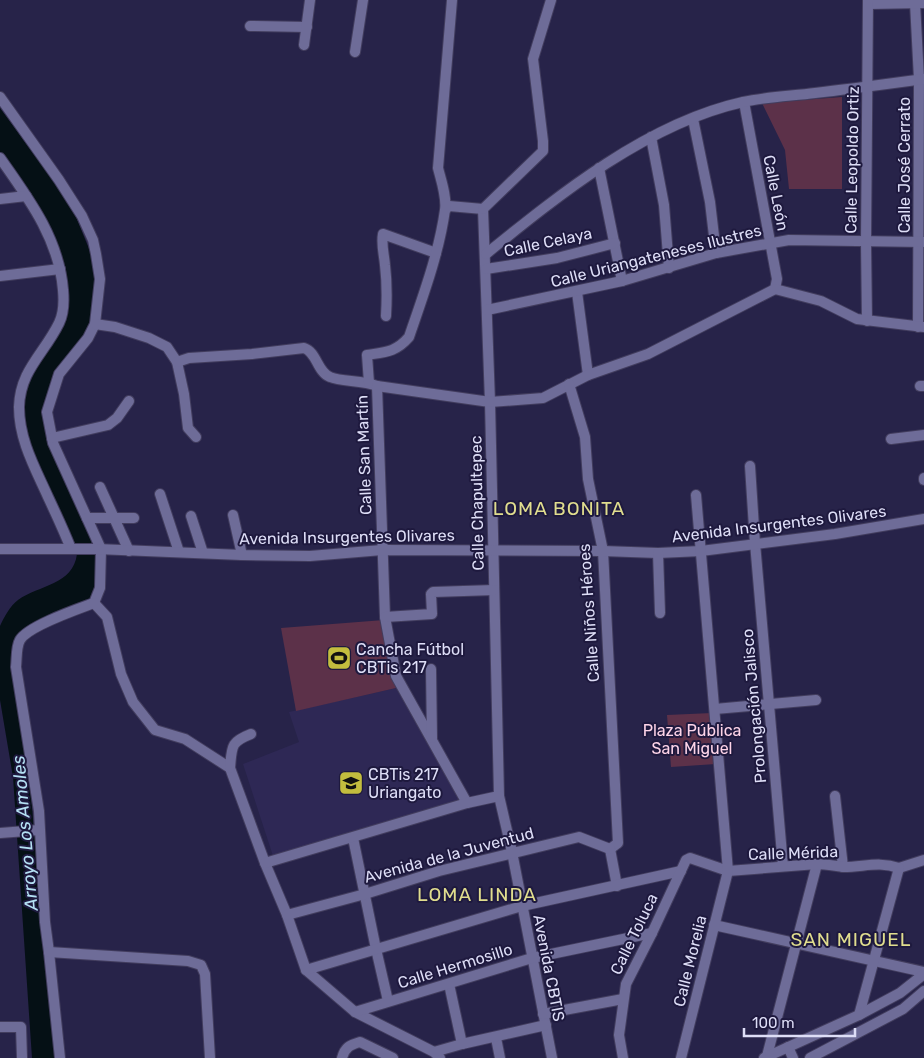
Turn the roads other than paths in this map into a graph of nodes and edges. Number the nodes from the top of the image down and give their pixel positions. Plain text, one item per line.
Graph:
1 (310, 0) edge
2 (363, 0) edge
3 (452, 0) edge
4 (551, 0) edge
5 (868, 2) edge
6 (920, 3) edge
7 (250, 26) dead end
8 (307, 27) junction
9 (304, 45) dead end
10 (355, 52) dead end
11 (922, 79) edge
12 (867, 87) junction
13 (0, 97) edge
14 (744, 102) junction
15 (693, 118) junction
16 (651, 137) junction
17 (0, 158) edge
18 (599, 168) junction
19 (26, 196) junction
20 (0, 199) edge
21 (446, 209) junction
22 (483, 209) junction
23 (866, 242) junction
24 (921, 242) edge
25 (615, 243) junction
26 (771, 243) junction
27 (436, 253) junction
28 (716, 253) junction
29 (486, 254) junction
30 (669, 268) junction
31 (60, 269) junction
32 (486, 269) junction
33 (0, 276) edge
34 (622, 282) junction
35 (775, 289) junction
36 (578, 292) junction
37 (487, 310) junction
38 (386, 316) dead end
39 (867, 321) junction
40 (95, 324) junction
41 (921, 327) edge
42 (176, 362) junction
43 (588, 375) junction
44 (373, 384) junction
45 (569, 384) junction
46 (130, 401) dead end
47 (490, 402) junction
48 (924, 435) edge
49 (196, 437) dead end
50 (52, 438) junction
51 (891, 439) dead end
52 (750, 466) dead end
53 (100, 487) dead end
54 (160, 494) dead end
55 (696, 495) dead end
56 (233, 515) dead end
57 (191, 516) dead end
58 (88, 518) junction
59 (114, 518) junction
60 (134, 518) dead end
61 (924, 519) edge
62 (755, 543) junction
63 (73, 549) junction
64 (99, 549) junction
65 (0, 550) edge
66 (382, 550) junction
67 (493, 550) junction
68 (129, 551) junction
69 (603, 551) junction
70 (700, 551) junction
71 (179, 552) junction
72 (203, 553) junction
73 (658, 553) junction
74 (242, 555) junction
75 (494, 590) junction
76 (94, 603) junction
77 (660, 613) dead end
78 (385, 616) junction
79 (431, 669) dead end
80 (816, 700) dead end
81 (769, 704) junction
82 (715, 709) junction
83 (251, 734) dead end
84 (432, 739) junction
85 (230, 768) junction
86 (498, 796) junction
87 (835, 796) dead end
88 (467, 803) junction
89 (38, 830) junction
90 (0, 833) edge
91 (353, 838) junction
92 (614, 846) junction
93 (512, 852) junction
94 (690, 858) joint
95 (924, 860) edge
96 (264, 863) junction
97 (817, 864) junction
98 (783, 866) junction
99 (843, 867) junction
100 (899, 868) junction
101 (728, 870) junction
102 (681, 871) junction
103 (616, 886) junction
104 (365, 894) junction
105 (522, 906) junction
106 (287, 915) junction
107 (714, 925) junction
108 (652, 933) junction
109 (797, 943) junction
110 (376, 949) junction
111 (49, 952) junction
112 (532, 958) junction
113 (874, 960) junction
114 (306, 970) junction
115 (924, 973) edge
116 (449, 984) junction
117 (924, 991) edge
118 (623, 999) junction
119 (388, 1001) junction
120 (355, 1012) junction
121 (543, 1014) junction
122 (858, 1015) junction
123 (546, 1026) junction
124 (0, 1027) edge
125 (496, 1038) junction
126 (462, 1044) junction
127 (788, 1047) junction
128 (437, 1055) edge
129 (765, 1057) edge
130 (22, 1058) edge
131 (60, 1058) edge
132 (210, 1058) edge
133 (342, 1058) edge
134 (393, 1058) edge
135 (500, 1058) edge
136 (552, 1058) edge
137 (623, 1058) edge
138 (680, 1058) edge
139 (793, 1058) edge
140 (810, 1058) edge

1 - 8 street
2 - 10 street
3 - 21 street
4 - 22 street
5 - 6 street
5 - 12 street, Calle Leopoldo Ortiz
6 - 11 street, Calle José Cerrato
7 - 8 street
8 - 9 street
11 - 12 street
11 - 24 street, Calle José Cerrato
12 - 14 street
12 - 23 street, Calle Leopoldo Ortiz
13 - 40 street
14 - 15 street
14 - 26 street, Calle León
15 - 16 street
15 - 28 street
16 - 18 street
16 - 30 street
17 - 19 street
18 - 25 street
18 - 29 street
19 - 20 street
19 - 31 street
21 - 22 street
21 - 27 street
22 - 29 street, Calle Chapultepec
23 - 24 street, Calle Uriangateneses Ilustres
23 - 26 street, Calle Uriangateneses Ilustres
23 - 39 street, Calle Leopoldo Ortiz
24 - 41 street, Calle José Cerrato
25 - 32 street, Calle Celaya
25 - 34 street
26 - 28 street, Calle Uriangateneses Ilustres
26 - 35 street, Calle León
27 - 38 street
27 - 44 street, Calle San Martín
28 - 30 street, Calle Uriangateneses Ilustres
29 - 32 street, Calle Chapultepec
30 - 34 street, Calle Uriangateneses Ilustres
31 - 33 street
31 - 63 street
32 - 37 street, Calle Chapultepec
34 - 36 street, Calle Uriangateneses Ilustres
35 - 39 street
35 - 43 street
36 - 37 street, Calle Uriangateneses Ilustres
36 - 43 street
37 - 47 street, Calle Chapultepec
39 - 41 street
40 - 42 street
40 - 50 street
42 - 44 street
42 - 49 street
43 - 45 street
44 - 47 street
44 - 66 street, Calle San Martín
45 - 47 street
45 - 69 street, Calle Niños Héroes
46 - 50 street
47 - 67 street, Calle Chapultepec
48 - 51 street
50 - 58 street
52 - 62 street, Prolongación Jalisco
53 - 59 street
54 - 71 street
55 - 70 street, Calle Morelia
56 - 74 street
57 - 72 street
58 - 59 street
58 - 64 street
59 - 60 street
59 - 68 street
61 - 62 street, Avenida Insurgentes Olivares
62 - 70 street, Avenida Insurgentes Olivares
62 - 81 street, Prolongación Jalisco
63 - 64 street, Avenida Insurgentes Olivares
63 - 65 street
64 - 68 street, Avenida Insurgentes Olivares
64 - 76 street
66 - 67 street, Avenida Insurgentes Olivares
66 - 74 street, Avenida Insurgentes Olivares
66 - 78 street, Calle San Martín
67 - 69 street, Avenida Insurgentes Olivares
67 - 75 street, Calle Chapultepec
68 - 71 street, Avenida Insurgentes Olivares
69 - 73 street, Avenida Insurgentes Olivares
69 - 92 street, Calle Niños Héroes
70 - 73 street, Avenida Insurgentes Olivares
70 - 82 street, Calle Morelia
71 - 72 street, Avenida Insurgentes Olivares
72 - 74 street, Avenida Insurgentes Olivares
73 - 77 street
75 - 78 street
75 - 86 street, Calle Chapultepec
76 - 85 street
76 - 89 street
78 - 84 street, Calle San Martín
79 - 84 street
80 - 81 street
81 - 82 street
81 - 98 street, Prolongación Jalisco
82 - 101 street, Calle Morelia
83 - 85 street
84 - 88 street, Calle San Martín
85 - 96 street
86 - 88 street
86 - 93 street, Avenida CBTIS
87 - 99 street
88 - 91 street
89 - 90 street
89 - 111 street
91 - 96 street
91 - 104 street
92 - 93 street, Avenida de la Juventud
92 - 103 street, Calle Niños Héroes
93 - 104 street, Avenida de la Juventud
93 - 105 street, Avenida CBTIS
94 - 101 street, Calle Mérida
94 - 102 street, Calle Toluca
95 - 100 street
96 - 106 street
97 - 98 street, Calle Mérida
97 - 99 street, Calle Mérida
97 - 109 street
98 - 101 street, Calle Mérida
99 - 100 street, Calle Mérida
100 - 113 street
101 - 107 street, Calle Morelia
102 - 103 street
102 - 108 street, Calle Toluca
103 - 105 street
104 - 106 street, Avenida de la Juventud
104 - 110 street
105 - 110 street
105 - 112 street, Avenida CBTIS
106 - 114 street
107 - 109 street
107 - 138 street, Calle Morelia
108 - 112 street, Calle Hermosillo
108 - 118 street, Calle Toluca
109 - 113 street
109 - 129 street
110 - 114 street
110 - 119 street
111 - 131 street
111 - 132 street
112 - 116 street, Calle Hermosillo
112 - 121 street, Avenida CBTIS
113 - 115 street
113 - 122 street
114 - 120 street
115 - 122 street
116 - 119 street, Calle Hermosillo
116 - 126 street
117 - 140 street
118 - 121 street
118 - 137 street, Calle Toluca
119 - 120 street, Calle Hermosillo
120 - 128 street
121 - 123 street, Avenida CBTIS
122 - 127 street
123 - 125 street
123 - 136 street, Avenida CBTIS
124 - 130 street
125 - 126 street
125 - 135 street
126 - 128 street
127 - 129 street
127 - 139 street
133 - 134 street

